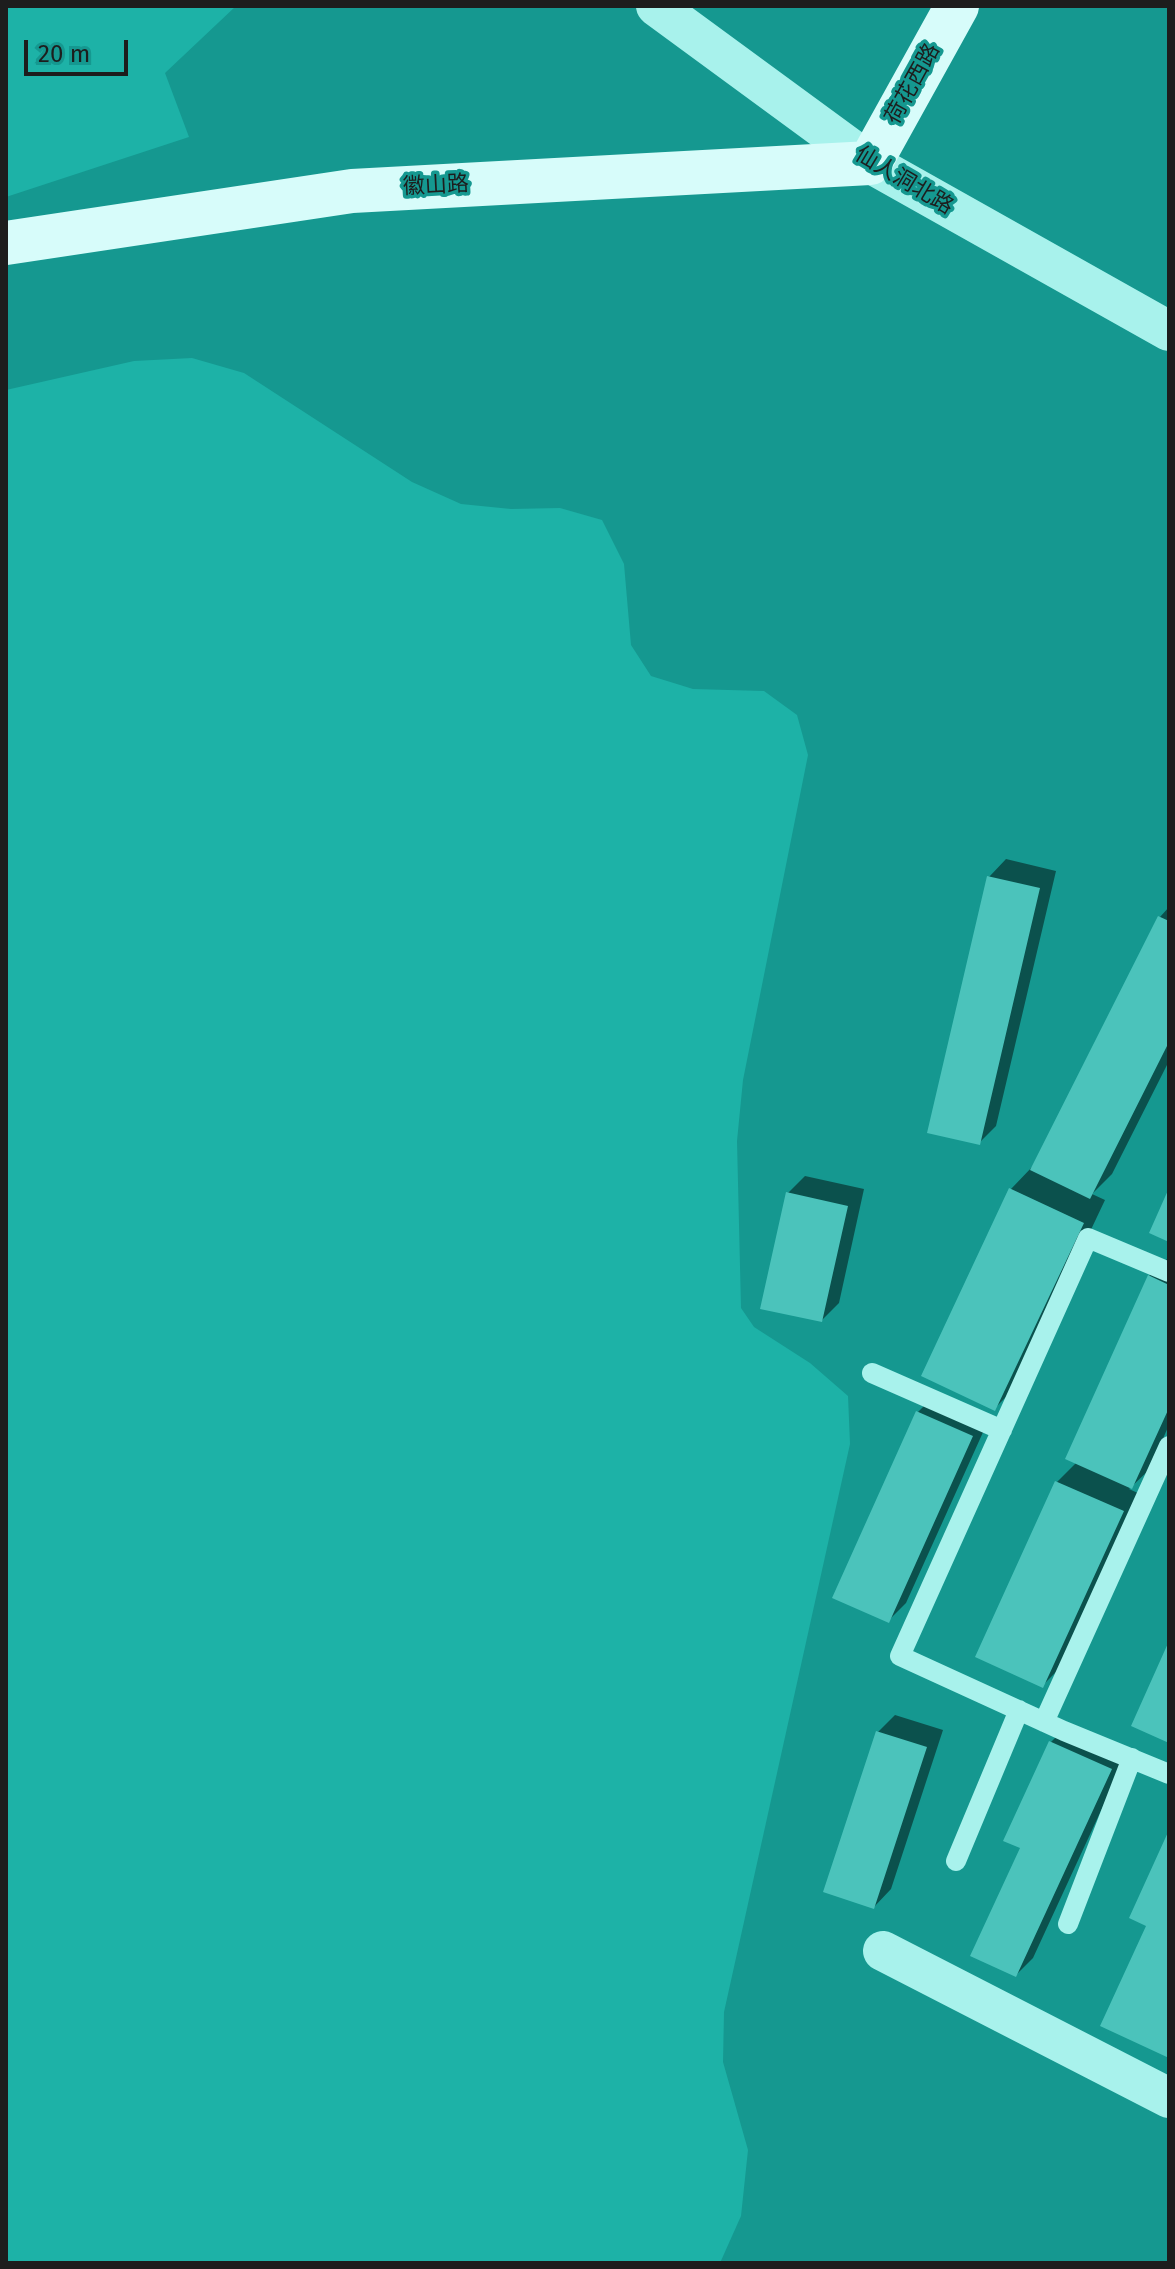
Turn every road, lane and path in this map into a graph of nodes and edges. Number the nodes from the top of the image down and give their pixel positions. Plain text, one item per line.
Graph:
1 (656, 6) edge
2 (957, 6) edge
3 (870, 163) junction
4 (6, 243) edge
5 (1169, 331) edge
6 (1169, 1272) edge
7 (872, 1373) dead end
8 (1002, 1430) junction
9 (1169, 1446) edge
10 (1019, 1710) junction
11 (1044, 1722) junction
12 (1132, 1758) junction
13 (1169, 1774) edge
14 (956, 1861) dead end
15 (1068, 1924) dead end
16 (883, 1951) dead end
17 (1169, 2098) edge

1 - 3 street, 仙人洞北路
2 - 3 street, 荷花西路
3 - 4 street, 徽山路
3 - 5 street, 仙人洞北路
6 - 8 lane
7 - 8 lane
8 - 10 lane
9 - 11 lane
10 - 11 lane
10 - 14 lane
11 - 12 lane
12 - 13 lane
12 - 15 lane
16 - 17 street

